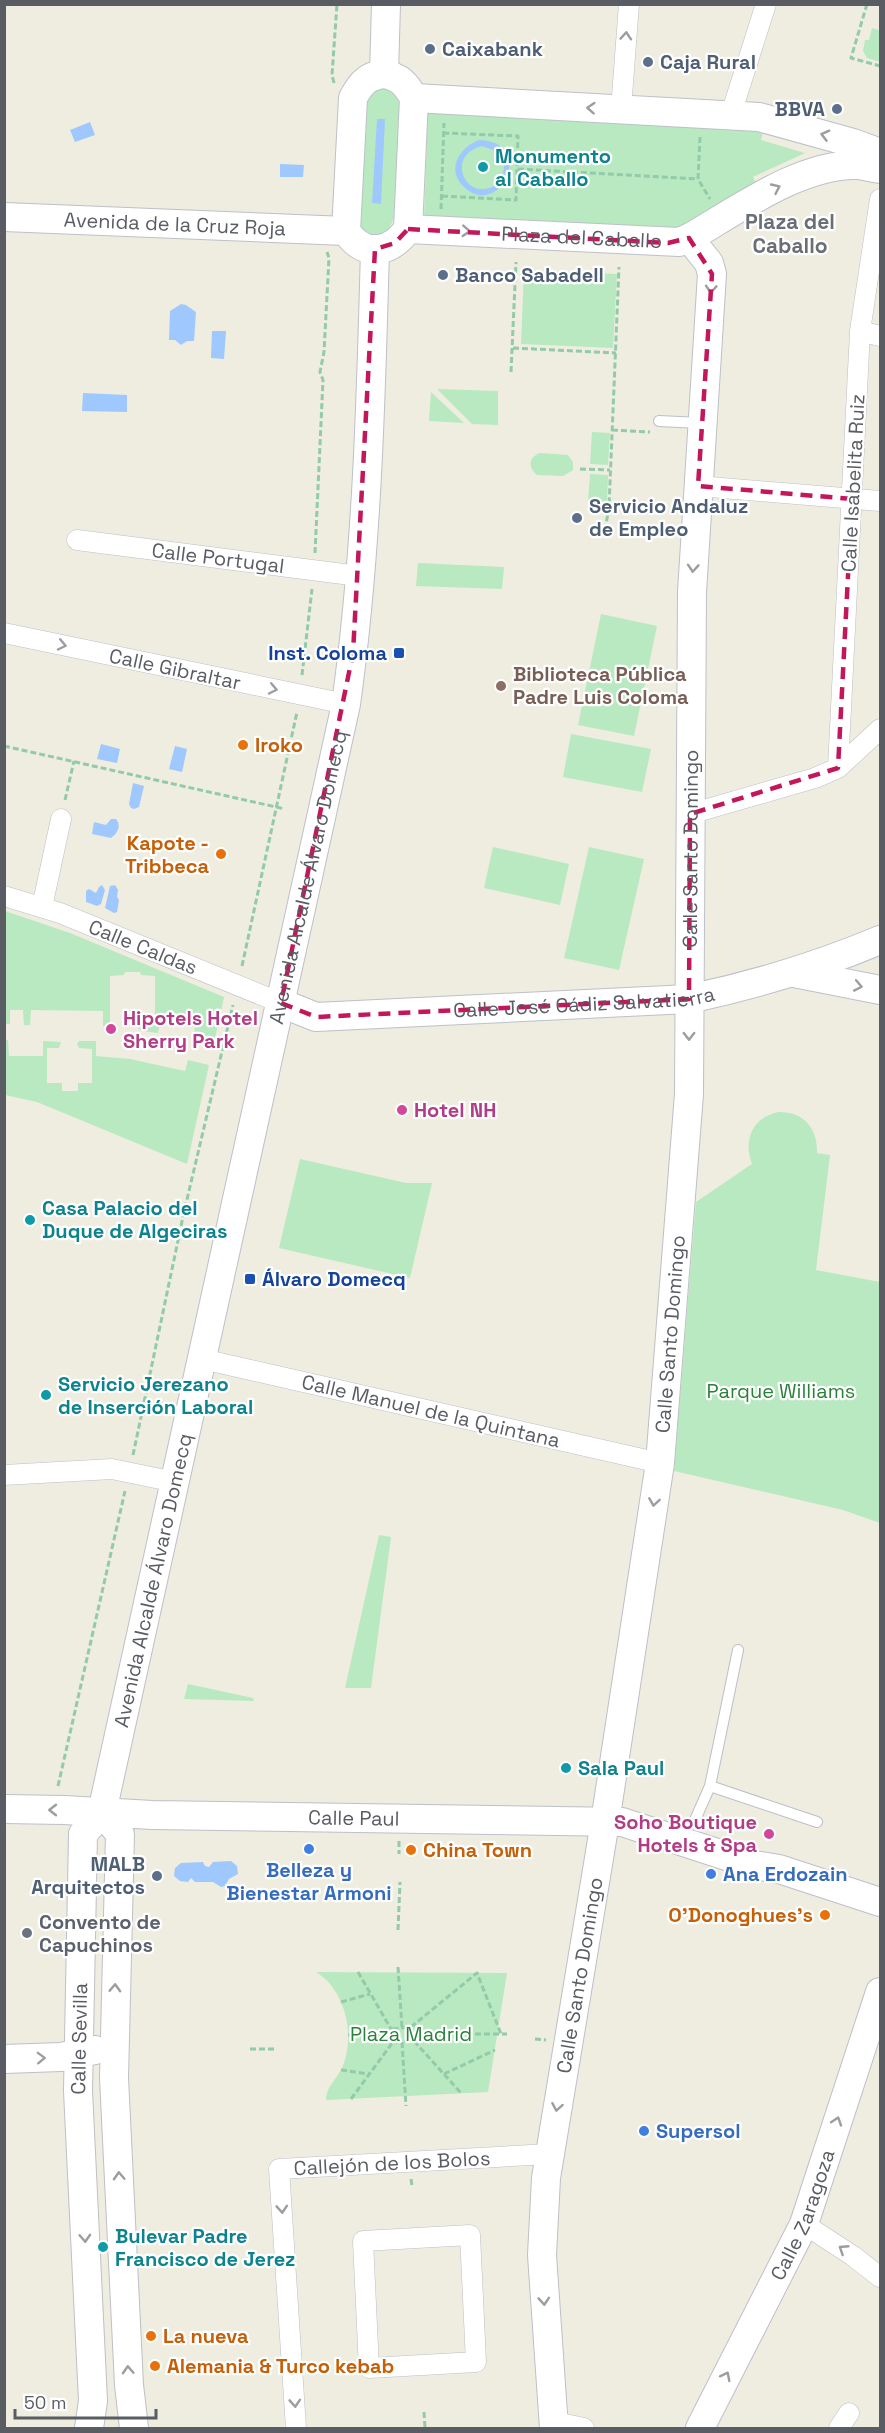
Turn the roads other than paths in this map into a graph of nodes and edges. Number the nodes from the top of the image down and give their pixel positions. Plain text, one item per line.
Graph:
1 (386, 4) edge
2 (629, 4) edge
3 (765, 4) edge
4 (384, 74) junction
5 (414, 98) junction
6 (621, 110) junction
7 (731, 114) junction
8 (880, 153) edge
9 (880, 169) edge
10 (880, 200) edge
11 (4, 217) edge
12 (408, 229) junction
13 (345, 231) junction
14 (689, 238) junction
15 (375, 249) junction
16 (860, 331) junction
17 (880, 336) edge
18 (659, 421) dead end
19 (703, 423) junction
20 (699, 486) junction
21 (852, 499) junction
22 (880, 501) edge
23 (77, 540) dead end
24 (359, 576) junction
25 (4, 633) edge
26 (346, 704) junction
27 (880, 729) edge
28 (838, 768) junction
29 (690, 814) junction
30 (61, 819) road end
31 (4, 896) edge
32 (42, 907) junction
33 (880, 941) edge
34 (794, 973) junction
35 (880, 990) edge
36 (689, 999) junction
37 (281, 1003) junction
38 (202, 1359) junction
39 (660, 1462) junction
40 (4, 1475) edge
41 (175, 1482) junction
42 (738, 1650) dead end
43 (710, 1786) junction
44 (4, 1809) edge
45 (102, 1812) junction
46 (694, 1820) dead end
47 (605, 1822) junction
48 (817, 1822) dead end
49 (880, 1902) edge
50 (880, 1992) edge
51 (114, 2046) junction
52 (78, 2054) junction
53 (4, 2059) edge
54 (549, 2154) junction
55 (804, 2224) junction
56 (363, 2241) joint
57 (880, 2277) edge
58 (89, 2428) edge
59 (134, 2428) edge
60 (296, 2428) edge
61 (556, 2428) edge
62 (584, 2428) edge
63 (700, 2428) edge

1 - 4 street
6 -> 2 street
3 - 7 street
4 - 5 street
4 - 13 street
6 -> 5 street
5 - 12 street
6 - 7 street
8 -> 7 street
14 -> 9 street, Plaza del Caballo
10 - 16 street, Calle Isabelita Ruiz
11 - 13 street, Avenida de la Cruz Roja
12 -> 14 street, Plaza del Caballo
12 - 15 street
13 - 15 street
14 -> 19 street, Calle Santo Domingo
15 - 24 street, Avenida Alcalde Álvaro Domecq
16 - 17 street
16 - 21 street, Calle Isabelita Ruiz
18 - 19 lane
19 - 20 street, Calle Santo Domingo
20 - 21 street
20 -> 29 street, Calle Santo Domingo
21 - 22 street
21 - 28 street, Calle Isabelita Ruiz
23 - 24 street, Calle Portugal
24 - 26 street, Avenida Alcalde Álvaro Domecq
25 -> 26 street, Calle Gibraltar
26 - 37 street, Avenida Alcalde Álvaro Domecq
27 - 28 street
28 - 29 street
29 - 36 street, Calle Santo Domingo
30 - 32 street
31 - 32 street, Calle Caldas
32 - 37 street, Calle Caldas
33 - 34 street, Calle José Cádiz Salvatierra
34 -> 35 street
34 - 36 street, Calle José Cádiz Salvatierra
36 - 37 street, Calle José Cádiz Salvatierra
36 -> 39 street, Calle Santo Domingo
37 - 38 street, Avenida Alcalde Álvaro Domecq
38 - 39 street, Calle Manuel de la Quintana
38 - 41 street, Avenida Alcalde Álvaro Domecq
39 -> 47 street, Calle Santo Domingo
40 - 41 street
41 - 45 street, Avenida Alcalde Álvaro Domecq
42 - 43 lane
43 - 46 lane
43 - 48 lane
45 -> 44 street, Calle Paul
45 - 47 street, Calle Paul
51 -> 45 street, Calle Sevilla
45 - 52 street, Calle Sevilla
47 - 49 street, Calle Paul
47 -> 54 street, Calle Santo Domingo
55 -> 50 street, Calle Zaragoza
51 - 52 street
59 -> 51 street, Calle Sevilla
53 -> 52 street
52 -> 58 street, Calle Sevilla
54 -> 60 street, Callejón de los Bolos
54 -> 61 street, Calle Santo Domingo
57 -> 55 street
63 -> 55 street, Calle Zaragoza
56 - 56 street
61 - 62 street

